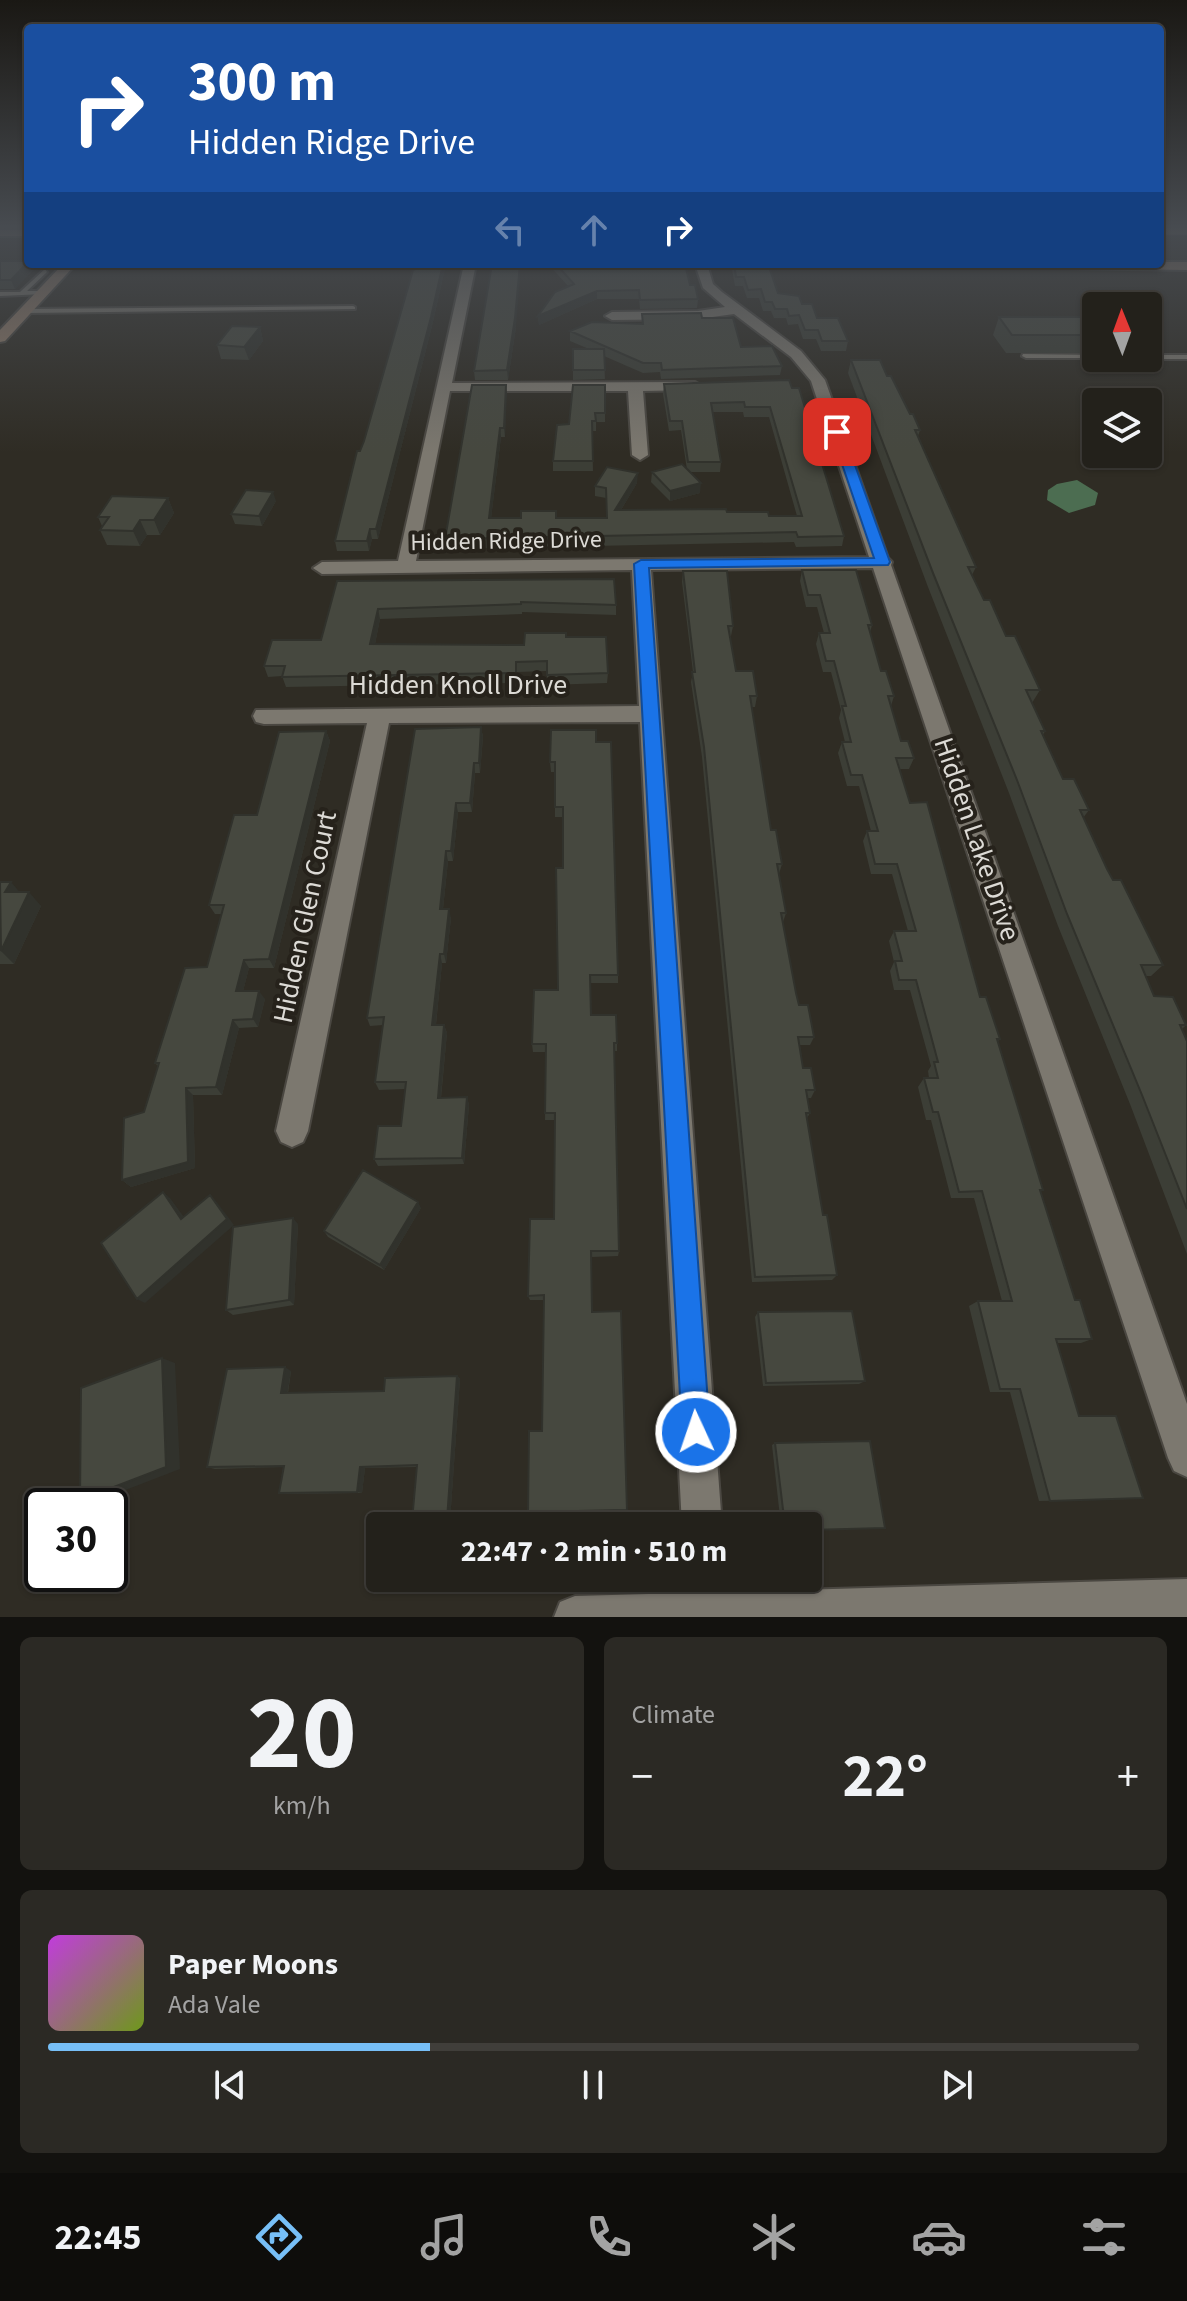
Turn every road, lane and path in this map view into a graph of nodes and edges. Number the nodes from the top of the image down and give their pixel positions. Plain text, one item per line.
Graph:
1 (34, 301) edge
2 (462, 301) edge
3 (725, 301) edge
4 (353, 308) dead end
5 (734, 310) junction
6 (25, 311) junction
7 (612, 316) dead end
8 (0, 338) edge
9 (1026, 356) edge
10 (1082, 357) edge
11 (1162, 357) edge
12 (1187, 357) edge
13 (635, 386) junction
14 (708, 386) edge
15 (445, 387) junction
16 (640, 455) dead end
17 (883, 562) junction
18 (641, 564) junction
19 (406, 566) junction
20 (322, 568) dead end
21 (652, 714) junction
22 (380, 715) junction
23 (264, 716) dead end
24 (292, 1131) dead end
25 (1187, 1458) edge
26 (701, 1512) edge
27 (706, 1596) edge
28 (1187, 1600) edge
29 (575, 1617) edge

1 - 6 main road
2 - 15 street
3 - 5 street, Hidden Lake Drive
4 - 6 lane
5 - 7 street
5 - 17 street, Hidden Lake Drive
6 - 8 main road
9 - 10 lane
11 - 12 lane
13 - 14 street
13 - 15 street
13 - 16 street
15 - 19 street
17 - 18 street, Hidden Ridge Drive
17 - 25 street, Hidden Lake Drive
18 - 19 street, Hidden Ridge Drive
18 - 21 street
19 - 20 street, Hidden Ridge Drive
21 - 22 street, Hidden Knoll Drive
21 - 26 street
22 - 23 street, Hidden Knoll Drive
22 - 24 street, Hidden Glen Court
27 - 28 street
27 - 29 street

